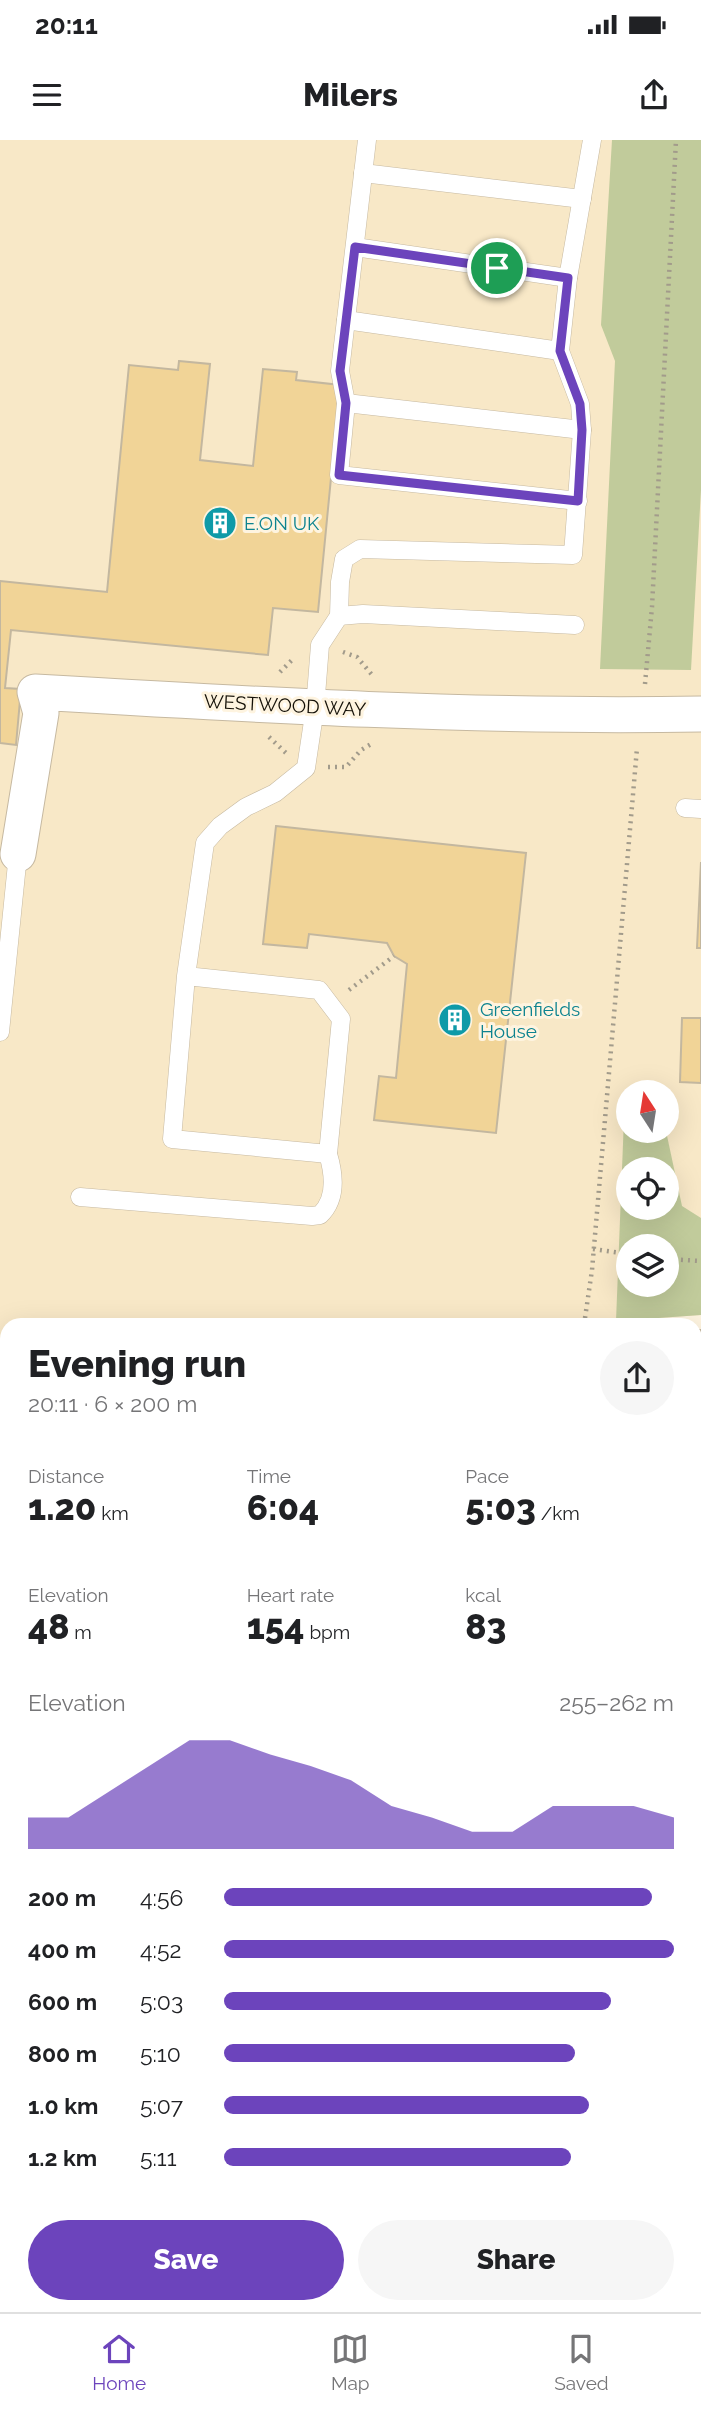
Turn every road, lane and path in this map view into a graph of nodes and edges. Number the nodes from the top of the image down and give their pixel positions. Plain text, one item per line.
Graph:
1 (367, 140) edge
2 (592, 140) edge
3 (676, 140) edge
4 (363, 173) junction
5 (582, 199) junction
6 (355, 247) junction
7 (568, 278) junction
8 (346, 320) junction
9 (560, 351) junction
10 (346, 403) junction
11 (582, 430) junction
12 (578, 501) junction
13 (339, 616) junction
14 (575, 625) dead end
15 (315, 708) junction
16 (701, 714) edge
17 (637, 715) junction
18 (18, 854) joint
19 (394, 956) dead end
20 (186, 976) junction
21 (332, 1004) junction
22 (0, 1032) edge
23 (328, 1154) junction
24 (80, 1197) dead end
25 (593, 1249) junction
26 (616, 1252) edge
27 (679, 1260) edge
28 (701, 1261) edge
29 (585, 1318) edge

1 - 4 lane
2 - 5 lane
3 - 17 path
4 - 5 lane
4 - 6 lane
5 - 7 lane
6 - 7 lane
6 - 8 lane
7 - 9 lane
8 - 9 lane
8 - 10 lane
9 - 11 lane
10 - 11 lane
10 - 12 lane
11 - 12 lane
12 - 13 lane
13 - 14 lane
13 - 15 lane
15 - 17 street, WESTWOOD WAY
15 - 18 street, WESTWOOD WAY
15 - 20 lane
16 - 17 street, WESTWOOD WAY
17 - 25 path
18 - 22 lane
19 - 21 path
20 - 21 lane
20 - 23 lane
21 - 23 lane
23 - 24 lane
25 - 26 path
25 - 29 path
27 - 28 path

